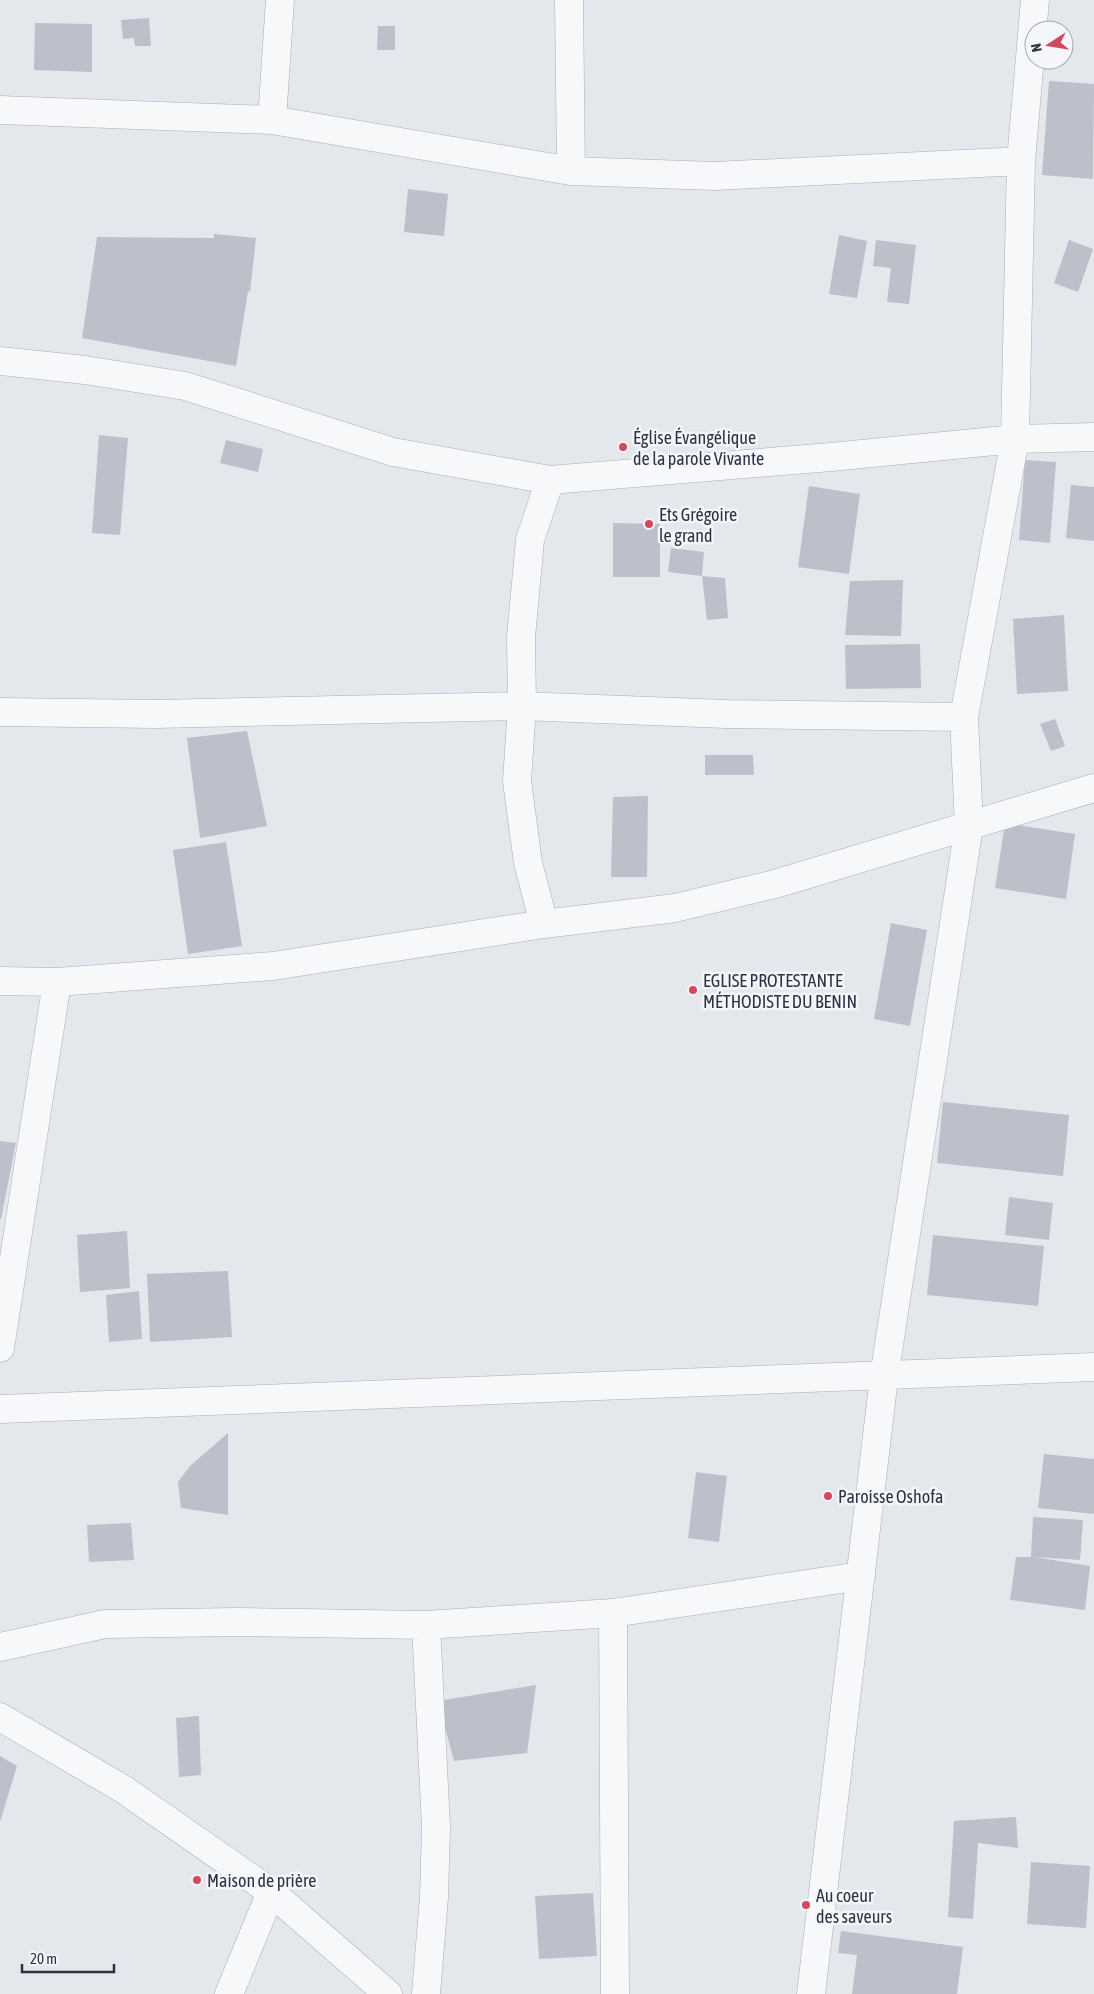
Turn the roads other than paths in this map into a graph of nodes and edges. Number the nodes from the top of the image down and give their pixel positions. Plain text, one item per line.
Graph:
1 (280, 0) edge
2 (569, 0) edge
3 (1035, 0) edge
4 (0, 110) edge
5 (272, 120) junction
6 (1021, 161) junction
7 (571, 171) junction
8 (0, 361) edge
9 (1094, 437) edge
10 (1015, 439) junction
11 (550, 480) junction
12 (522, 706) junction
13 (0, 712) edge
14 (964, 717) junction
15 (1094, 788) edge
16 (969, 826) junction
17 (544, 924) junction
18 (0, 981) edge
19 (57, 982) junction
20 (0, 1348) edge
21 (1094, 1367) edge
22 (884, 1377) junction
23 (0, 1409) edge
24 (861, 1576) junction
25 (613, 1613) junction
26 (426, 1625) junction
27 (0, 1647) edge
28 (0, 1717) edge
29 (271, 1892) junction
30 (229, 1994) edge
31 (388, 1994) edge
32 (426, 1994) edge
33 (615, 1994) edge
34 (811, 1994) edge

1 - 5 street
2 - 7 street
3 - 6 street
4 - 5 street
5 - 7 street
6 - 7 street
6 - 10 street
8 - 11 street
9 - 10 street
10 - 11 street
10 - 14 street
11 - 12 street
12 - 13 street
12 - 14 street
12 - 17 street
14 - 16 street
15 - 16 street
16 - 17 street
16 - 22 street
17 - 19 street
18 - 19 street
19 - 20 street
21 - 22 street
22 - 23 street
22 - 24 street
24 - 25 street
24 - 34 street
25 - 26 street
25 - 33 street
26 - 27 street
26 - 32 street
28 - 29 street
29 - 30 street
29 - 31 street

